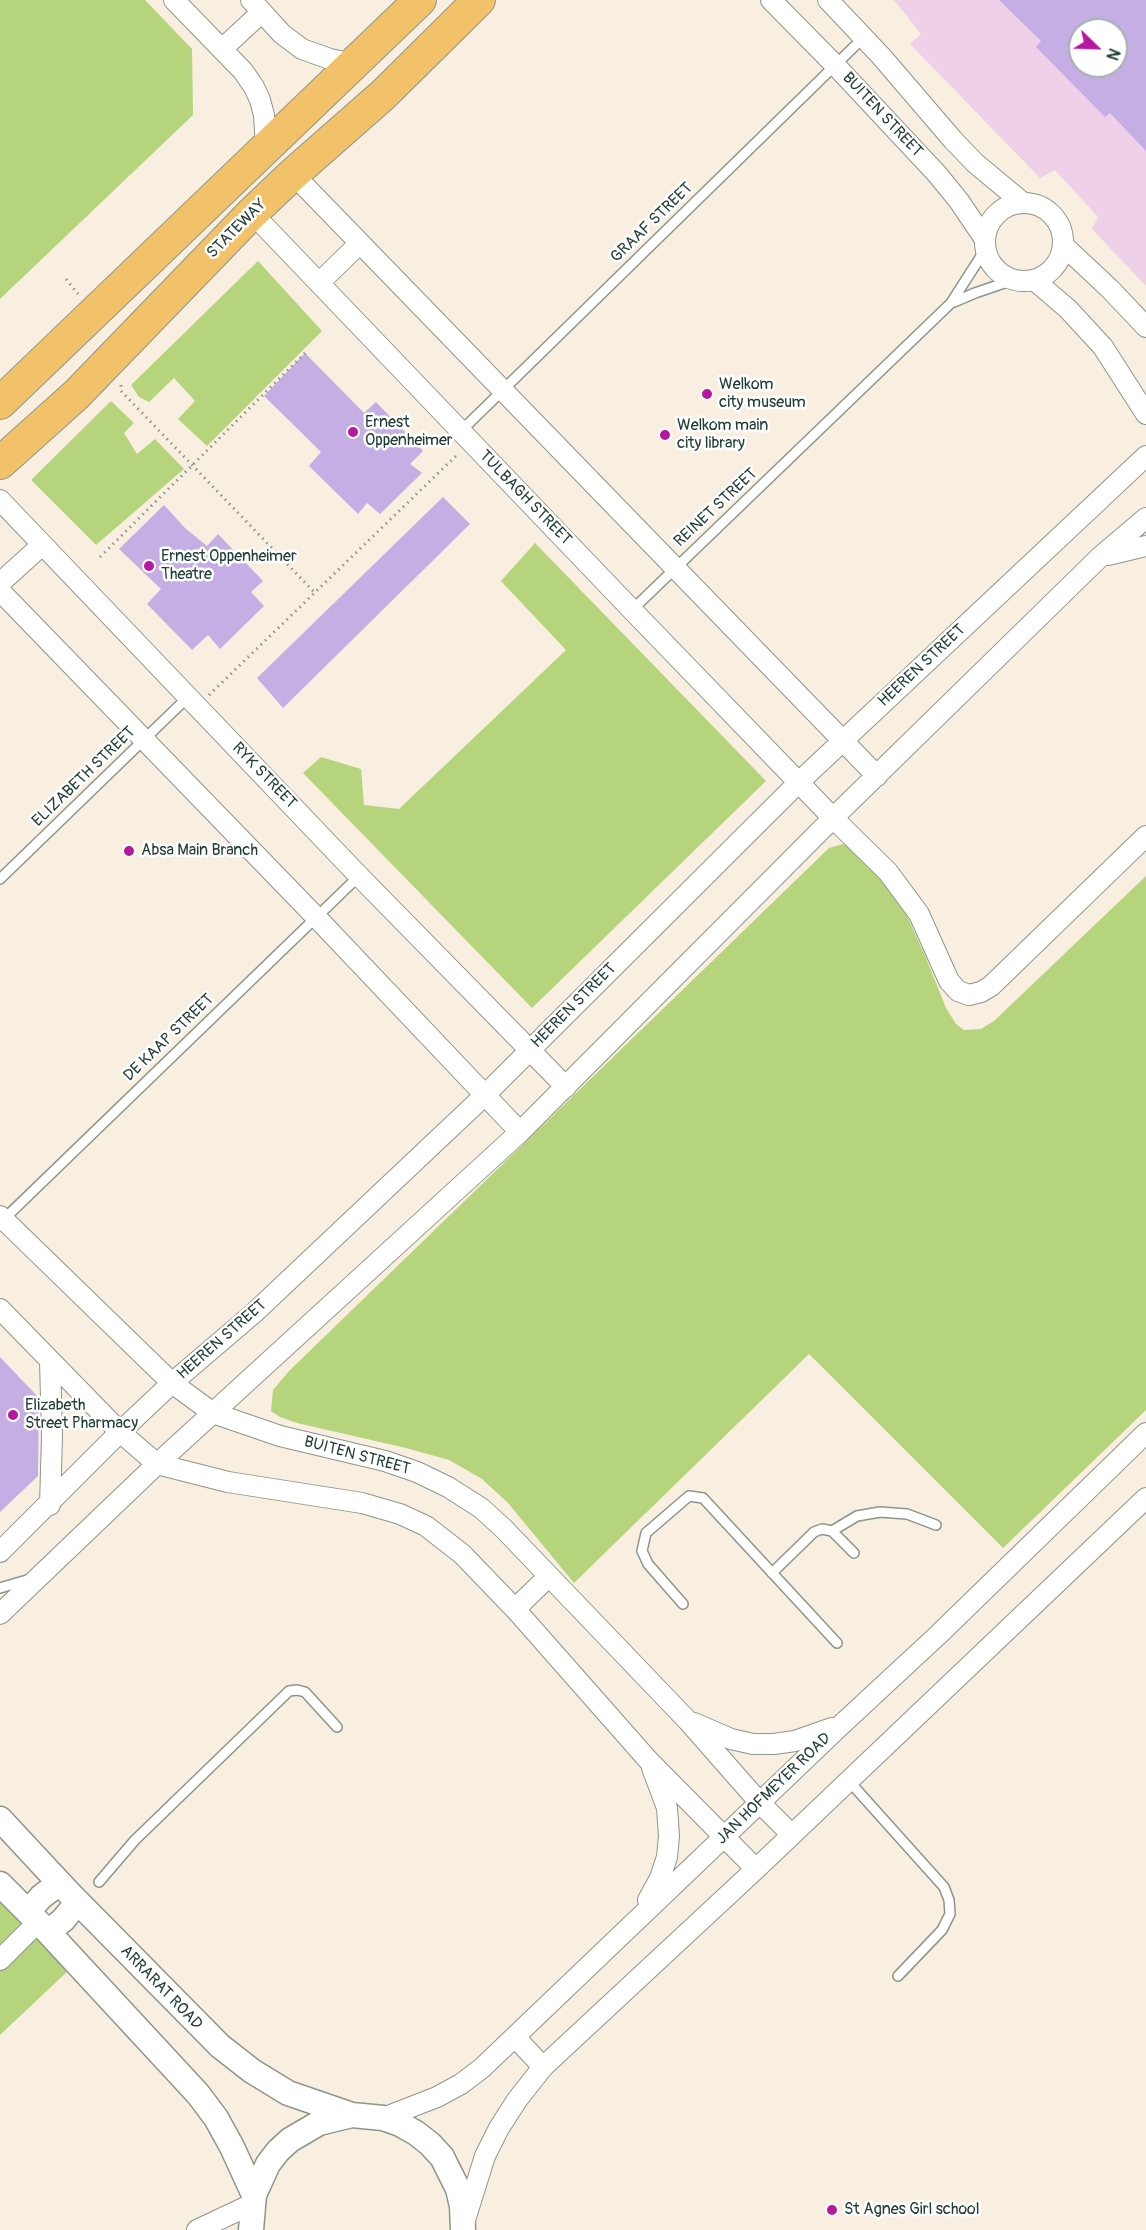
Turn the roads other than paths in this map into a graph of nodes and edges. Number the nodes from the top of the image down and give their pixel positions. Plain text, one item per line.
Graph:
1 (174, 0) edge
2 (420, 0) edge
3 (434, 0) edge
4 (479, 0) edge
5 (771, 0) edge
6 (828, 0) edge
7 (256, 6) edge
8 (456, 22) junction
9 (864, 37) junction
10 (222, 49) junction
11 (354, 64) junction
12 (835, 65) junction
13 (266, 148) junction
14 (293, 174) junction
15 (1022, 202) junction
16 (252, 213) junction
17 (360, 243) junction
18 (985, 244) junction
19 (1063, 245) junction
20 (131, 275) junction
21 (1013, 280) junction
22 (1034, 280) junction
23 (319, 283) junction
24 (951, 303) junction
25 (158, 308) junction
26 (1146, 327) edge
27 (44, 362) junction
28 (502, 390) junction
29 (76, 395) junction
30 (0, 403) edge
31 (1146, 414) edge
32 (466, 436) junction
33 (1146, 456) edge
34 (0, 463) edge
35 (0, 500) edge
36 (1146, 518) edge
37 (42, 545) junction
38 (1146, 546) edge
39 (1100, 557) junction
40 (674, 569) junction
41 (0, 583) edge
42 (0, 591) edge
43 (632, 610) junction
44 (193, 702) junction
45 (144, 740) junction
46 (842, 741) junction
47 (877, 776) junction
48 (799, 782) junction
49 (833, 818) junction
50 (1146, 836) edge
51 (359, 876) junction
52 (0, 879) edge
53 (316, 917) junction
54 (529, 1051) junction
55 (566, 1087) junction
56 (485, 1095) junction
57 (519, 1132) junction
58 (1, 1219) edge
59 (0, 1309) edge
60 (50, 1361) junction
61 (172, 1383) junction
62 (213, 1413) junction
63 (120, 1432) junction
64 (1144, 1438) edge
65 (157, 1464) junction
66 (1146, 1498) edge
67 (50, 1505) junction
68 (936, 1525) dead end
69 (832, 1531) junction
70 (0, 1552) edge
71 (854, 1553) dead end
72 (772, 1573) junction
73 (41, 1575) junction
74 (549, 1576) junction
75 (0, 1588) edge
76 (683, 1604) dead end
77 (515, 1609) junction
78 (0, 1614) edge
79 (837, 1643) dead end
80 (688, 1721) junction
81 (841, 1725) junction
82 (337, 1727) dead end
83 (649, 1761) junction
84 (848, 1780) junction
85 (760, 1803) junction
86 (0, 1820) edge
87 (791, 1834) junction
88 (725, 1836) junction
89 (756, 1869) junction
90 (99, 1882) dead end
91 (59, 1883) junction
92 (0, 1884) edge
93 (78, 1902) junction
94 (636, 1919) junction
95 (38, 1922) junction
96 (0, 1960) edge
97 (898, 1976) dead end
98 (515, 2037) junction
99 (543, 2067) junction
100 (352, 2115) junction
101 (383, 2118) junction
102 (253, 2200) junction
103 (463, 2227) edge
104 (197, 2230) edge
105 (251, 2230) edge

1 - 10 street
2 - 11 main road
3 - 8 main road
4 - 8 main road, STATEWAY
5 - 12 street, BUITEN STREET
6 - 9 street
7 - 10 street
7 - 11 street
8 - 14 main road, STATEWAY
9 - 12 lane, GRAAF STREET
9 - 15 street
10 - 13 street
11 - 13 main road
12 - 18 street, BUITEN STREET
12 - 28 lane, GRAAF STREET
13 - 20 main road
14 - 16 main road, STATEWAY
14 - 17 street
15 - 18 street
15 - 19 street
16 - 23 street, TULBAGH STREET
16 - 25 main road, STATEWAY
17 - 23 street
17 - 28 street
18 - 21 street
18 - 24 lane, REINET STREET
19 - 22 street
19 - 26 street
20 - 25 main road
20 - 27 main road
21 - 22 street
21 - 24 lane, REINET STREET
22 - 31 street
23 - 32 street, TULBAGH STREET
24 - 40 lane, REINET STREET
25 - 29 main road, STATEWAY
27 - 29 main road
27 - 30 main road
28 - 32 lane, GRAAF STREET
28 - 40 street
29 - 34 main road, STATEWAY
32 - 43 street, TULBAGH STREET
33 - 46 street, HEEREN STREET
35 - 37 street, RYK STREET
36 - 39 street
37 - 41 street
37 - 44 street, RYK STREET
38 - 39 street
39 - 47 street
40 - 43 lane, REINET STREET
40 - 46 street
42 - 45 street
43 - 48 street, TULBAGH STREET
44 - 45 lane, ELIZABETH STREET
44 - 51 street, RYK STREET
45 - 52 lane, ELIZABETH STREET
45 - 53 street
46 - 47 street
46 - 48 street, HEEREN STREET
47 - 49 street
48 - 49 street, TULBAGH STREET
48 - 54 street, HEEREN STREET
49 - 50 street, TULBAGH STREET
49 - 55 street
51 - 53 lane, DE KAAP STREET
51 - 54 street, RYK STREET
53 - 56 street
53 - 58 lane, DE KAAP STREET
54 - 55 street, RYK STREET
54 - 56 street, HEEREN STREET
55 - 57 street
56 - 57 street
56 - 61 street, HEEREN STREET
57 - 62 street
58 - 61 street, BUITEN STREET
59 - 60 street
60 - 63 street
60 - 67 street
61 - 62 street, BUITEN STREET
61 - 63 street, HEEREN STREET
62 - 65 street
62 - 74 street, BUITEN STREET
63 - 65 street
63 - 67 street, HEEREN STREET
64 - 81 street, JAN HOFMEYER ROAD
65 - 73 street
65 - 77 street
66 - 84 street
67 - 70 street, HEEREN STREET
68 - 69 lane
69 - 71 lane
69 - 72 lane
72 - 76 lane
72 - 79 lane
73 - 75 lane
73 - 78 street
74 - 77 street
74 - 80 street, BUITEN STREET
77 - 83 street
80 - 81 street
80 - 85 street, BUITEN STREET
81 - 85 street, JAN HOFMEYER ROAD
82 - 90 lane
83 - 88 street
83 - 94 street
84 - 87 street
84 - 97 lane
85 - 87 street, BUITEN STREET
85 - 88 street, JAN HOFMEYER ROAD
86 - 91 street, ARRARAT ROAD
87 - 89 street
88 - 89 street
88 - 94 street, JAN HOFMEYER ROAD
89 - 99 street
91 - 93 street, ARRARAT ROAD
91 - 95 street
92 - 95 street
93 - 95 street
93 - 100 street, ARRARAT ROAD
94 - 98 street, JAN HOFMEYER ROAD
95 - 96 street
95 - 102 street
98 - 99 street
98 - 101 street, JAN HOFMEYER ROAD
99 - 103 street
100 - 101 street
100 - 102 street
101 - 103 street
102 - 104 street
102 - 105 street

